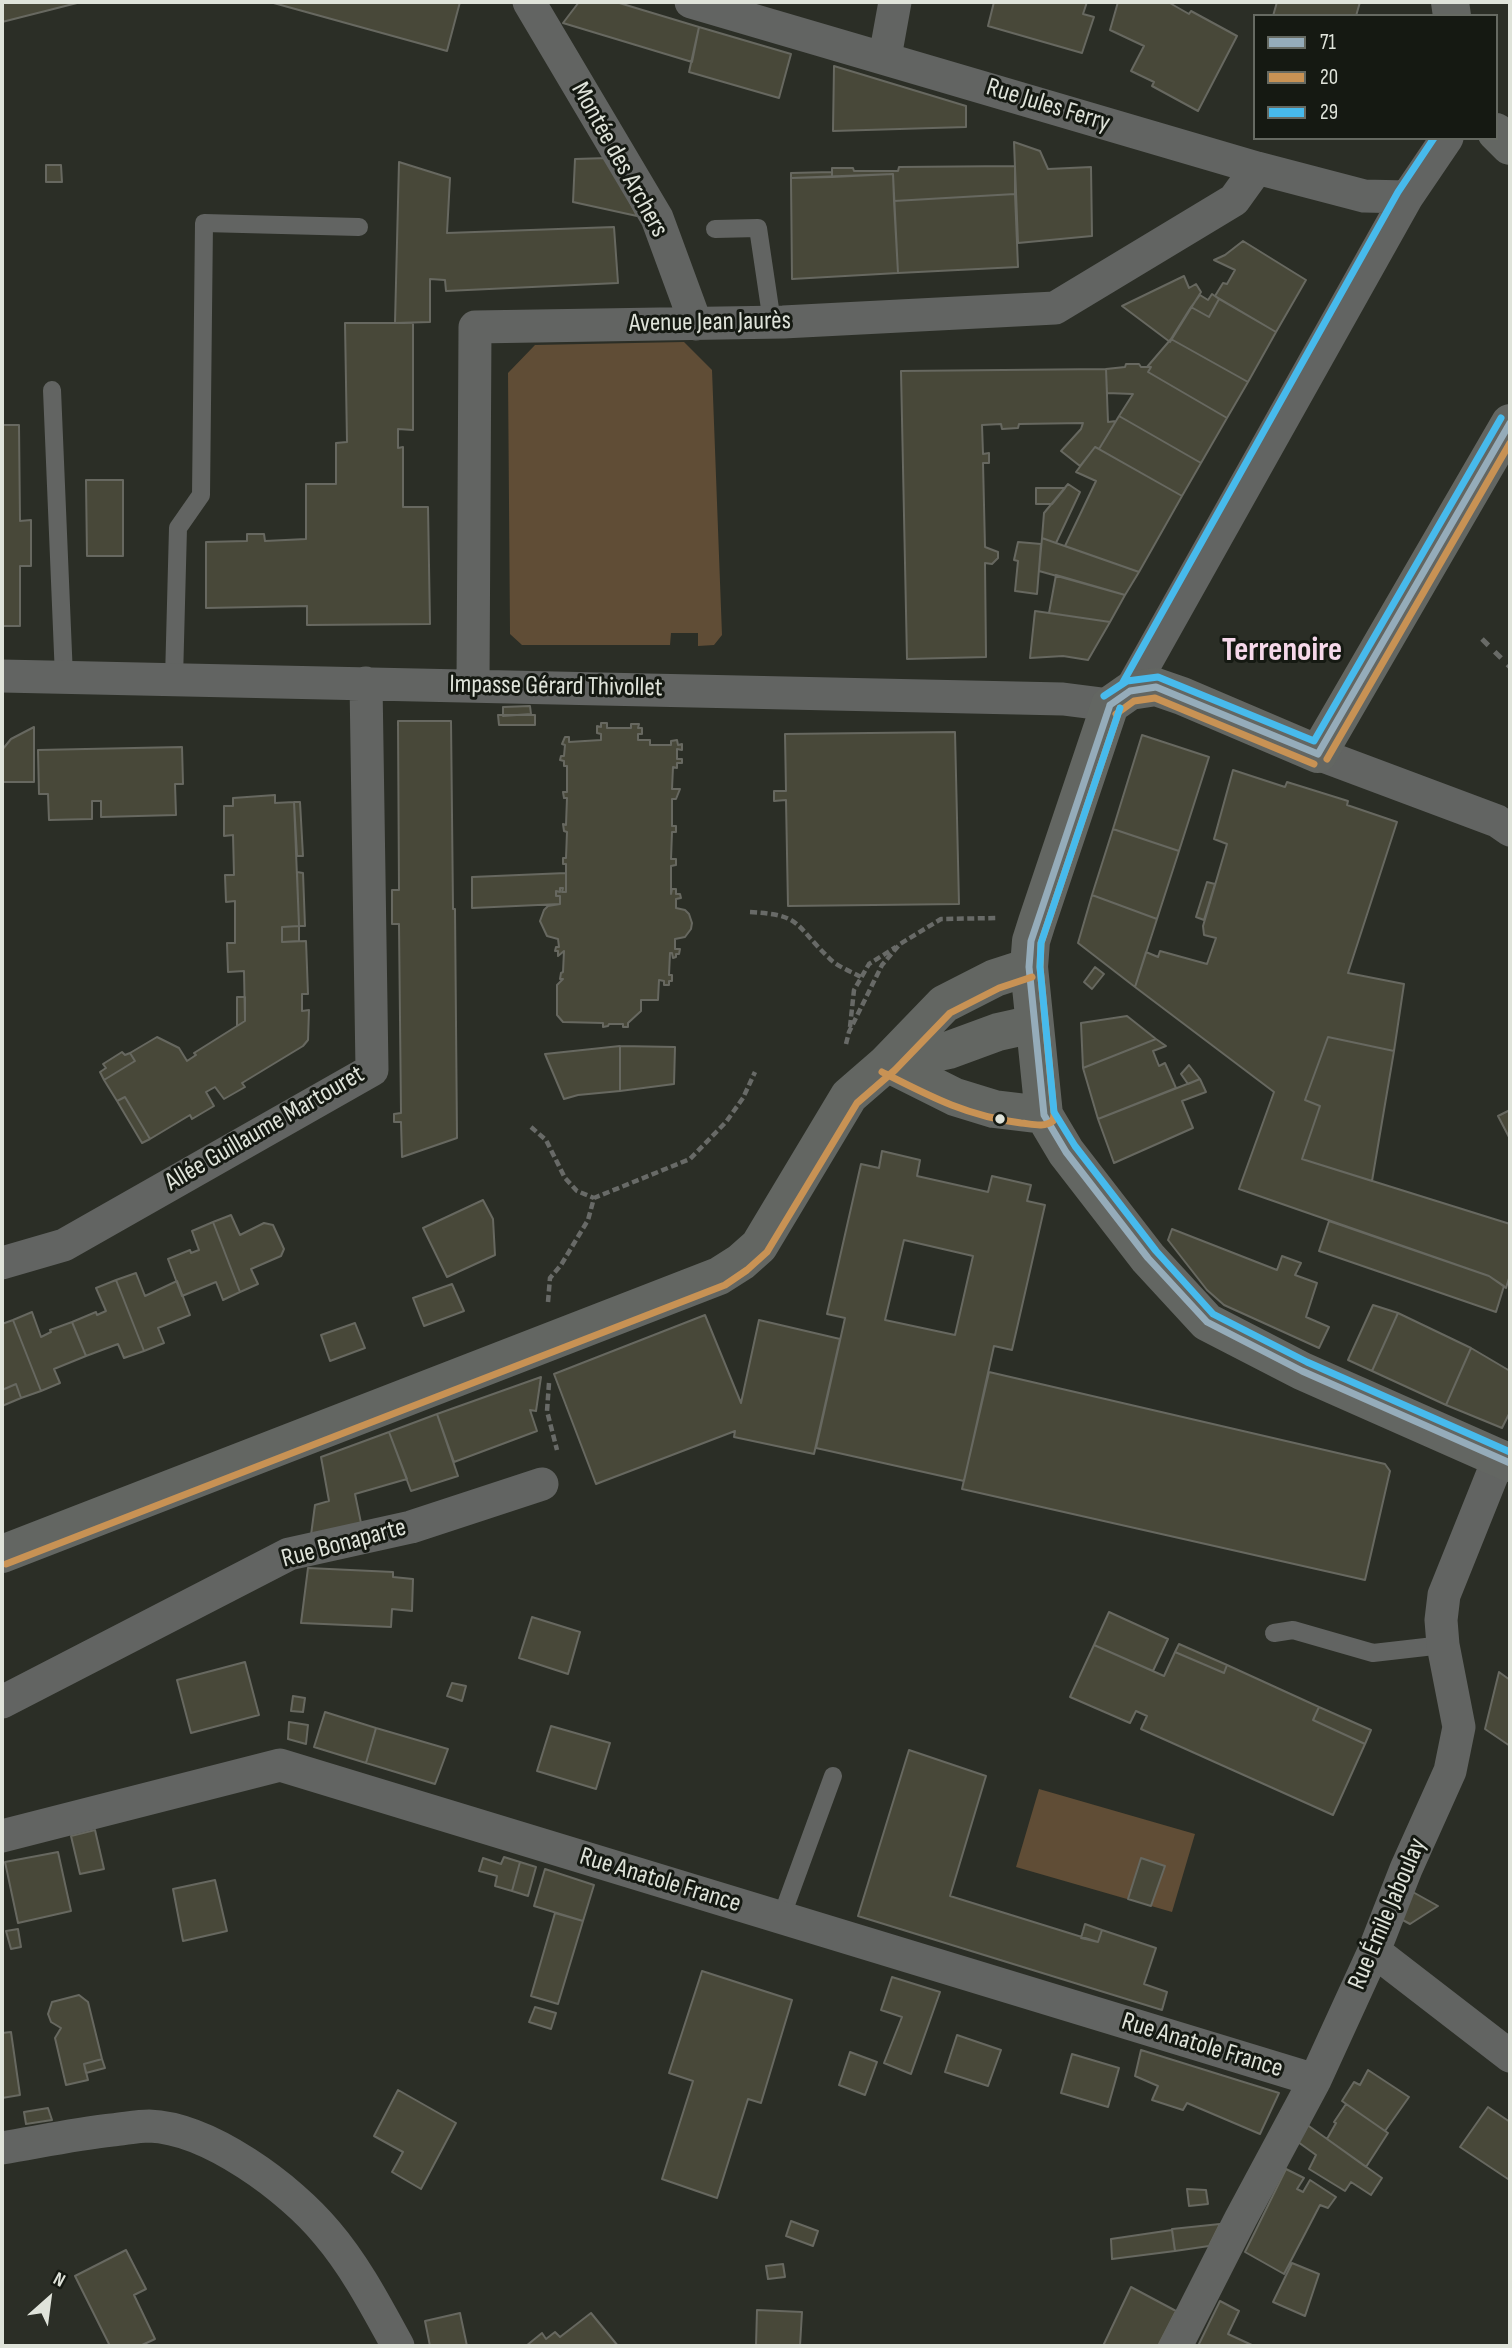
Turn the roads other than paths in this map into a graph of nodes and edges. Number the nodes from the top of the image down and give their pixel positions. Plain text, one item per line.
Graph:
1 (529, 2) edge
2 (691, 2) edge
3 (895, 2) edge
4 (885, 57) junction
5 (1446, 140) edge
6 (1257, 168) junction
7 (1407, 197) junction
8 (359, 227) dead end
9 (715, 229) dead end
10 (772, 322) junction
11 (696, 324) junction
12 (51, 390) dead end
13 (1510, 423) edge
14 (2, 676) edge
15 (64, 677) junction
16 (174, 679) junction
17 (366, 683) junction
18 (473, 685) junction
19 (1120, 698) junction
20 (1318, 754) junction
21 (1510, 830) edge
22 (1029, 967) junction
23 (1034, 1024) junction
24 (887, 1063) junction
25 (1044, 1115) junction
26 (2, 1263) edge
27 (1504, 1460) edge
28 (542, 1484) road end
29 (2, 1554) edge
30 (1274, 1633) dead end
31 (1443, 1645) junction
32 (2, 1702) edge
33 (834, 1776) dead end
34 (2, 1836) edge
35 (781, 1918) junction
36 (1374, 1951) junction
37 (1510, 2056) edge
38 (1315, 2080) junction
39 (2, 2148) edge
40 (398, 2346) edge
41 (1176, 2346) edge

1 - 11 street, Montée des Archers
2 - 4 street, Rue Jules Ferry
3 - 4 street
4 - 6 street, Rue Jules Ferry
5 - 7 street
6 - 7 street, Rue Jules Ferry
6 - 10 street, Avenue Jean Jaurès
7 - 19 street
8 - 16 lane
9 - 10 lane
10 - 11 street, Avenue Jean Jaurès
11 - 18 street, Avenue Jean Jaurès
12 - 15 lane
13 - 20 main road
14 - 15 street, Impasse Gérard Thivollet
15 - 16 street, Impasse Gérard Thivollet
16 - 17 street, Impasse Gérard Thivollet
17 - 18 street, Impasse Gérard Thivollet
17 - 26 street, Allée Guillaume Martouret
18 - 19 street, Impasse Gérard Thivollet
19 - 20 main road
19 - 22 main road
20 - 21 street
22 - 23 main road
22 - 24 main road
23 - 24 main road
23 - 25 main road
24 - 25 main road
24 - 29 main road
25 - 27 main road
27 - 31 street, Rue Émile Jaboulay
28 - 32 street, Rue Bonaparte
30 - 31 lane
31 - 36 street, Rue Émile Jaboulay
33 - 35 lane
34 - 35 street, Rue Anatole France
35 - 38 street, Rue Anatole France
36 - 37 street
36 - 38 street, Rue Émile Jaboulay
38 - 41 street, Rue Émile Jaboulay
39 - 40 street

